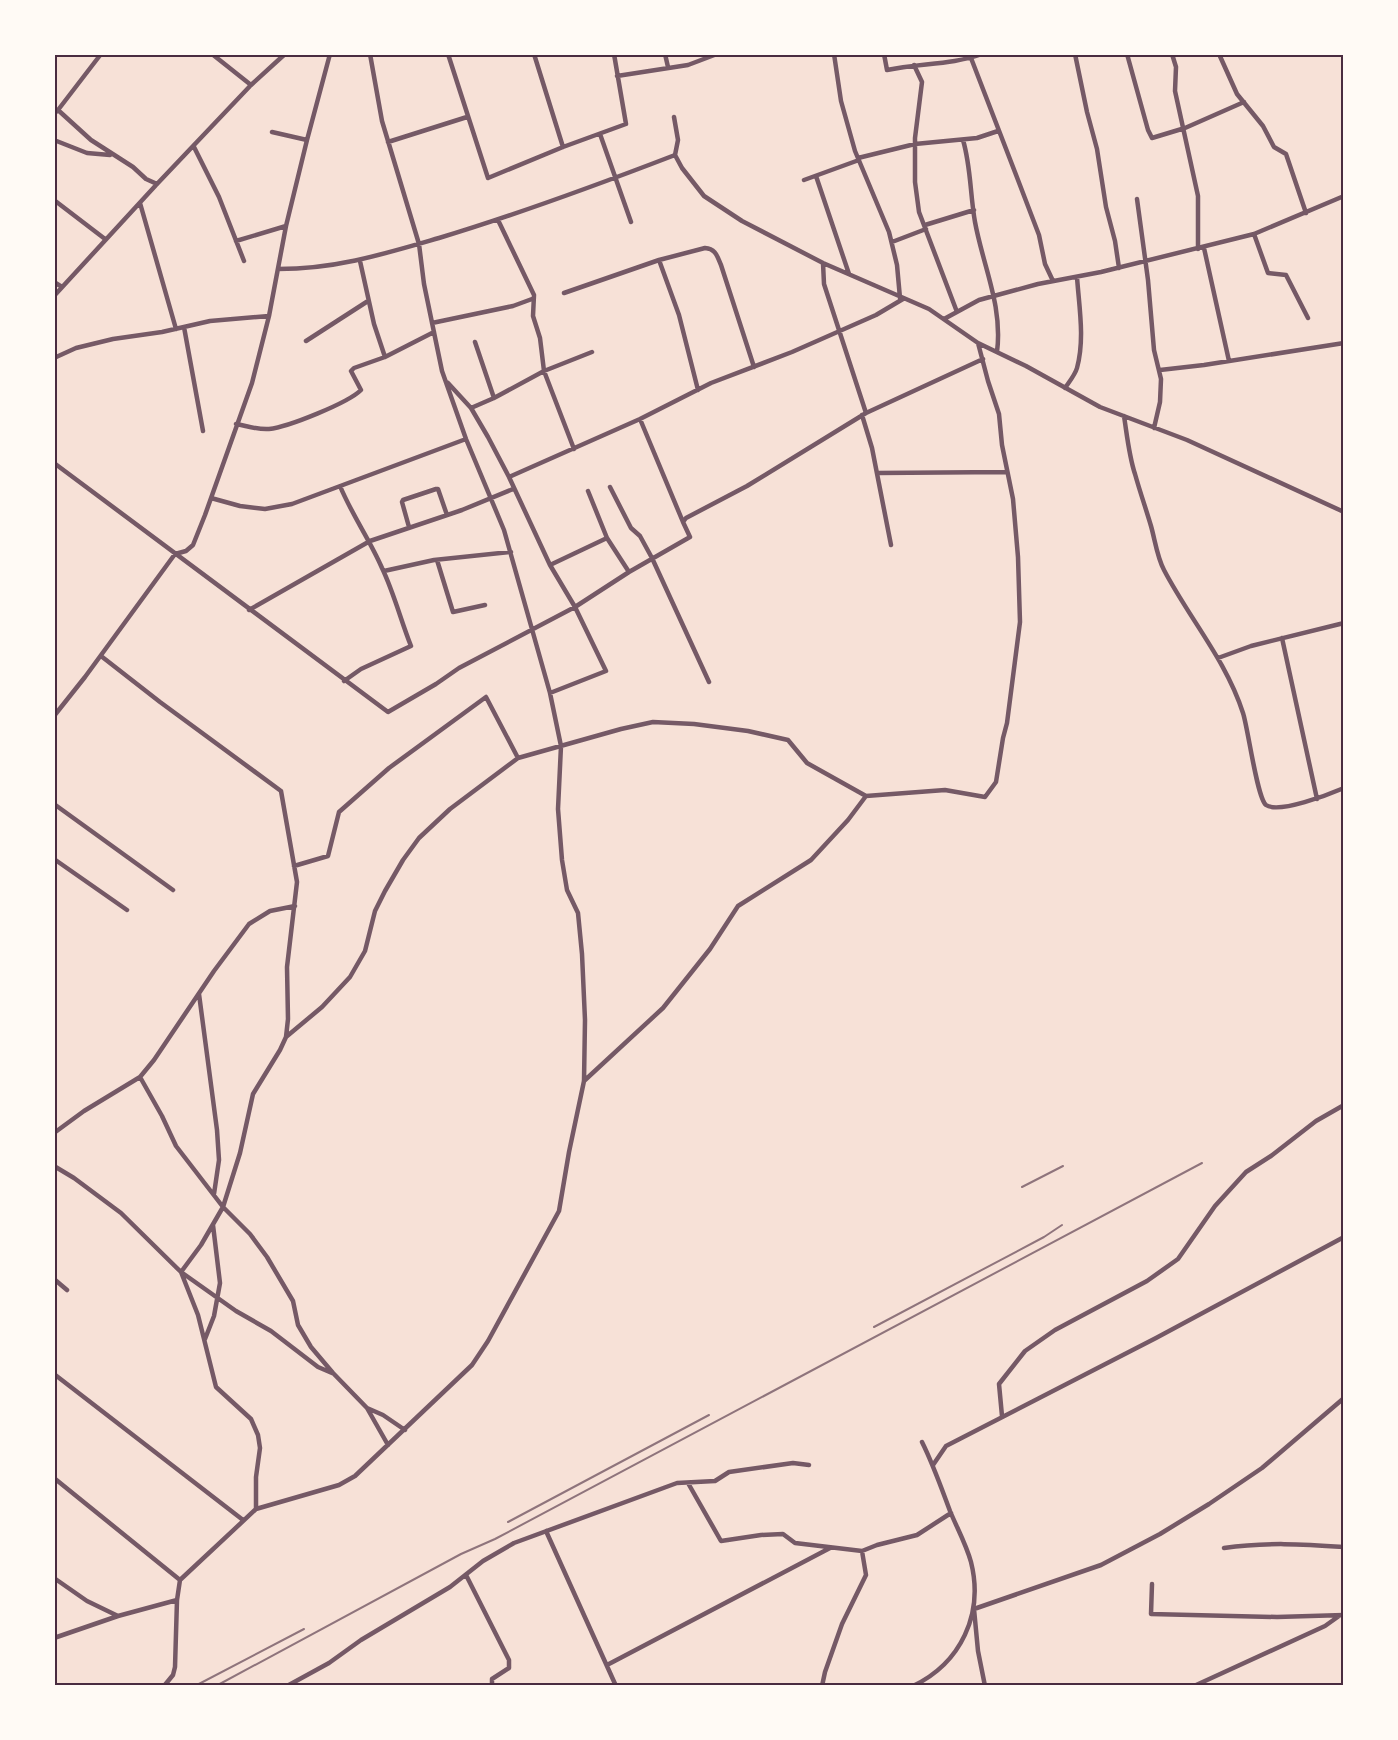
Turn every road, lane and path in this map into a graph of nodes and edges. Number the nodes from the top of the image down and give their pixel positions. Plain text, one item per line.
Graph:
1 (101, 54) edge
2 (212, 54) edge
3 (285, 54) edge
4 (330, 54) edge
5 (370, 54) edge
6 (448, 54) edge
7 (534, 54) edge
8 (614, 54) edge
9 (665, 54) edge
10 (717, 54) edge
11 (834, 54) edge
12 (884, 54) edge
13 (943, 54) edge
14 (982, 54) edge
15 (1075, 54) edge
16 (1128, 54) edge
17 (1172, 54) edge
18 (1219, 54) edge
19 (971, 58) junction
20 (943, 62) junction
21 (914, 65) junction
22 (668, 67) junction
23 (617, 76) junction
24 (251, 85) junction
25 (1244, 102) junction
26 (56, 112) edge
27 (467, 117) junction
28 (674, 117) dead end
29 (1185, 128) junction
30 (998, 131) junction
31 (272, 132) dead end
32 (600, 134) junction
33 (54, 140) edge
34 (307, 140) junction
35 (963, 140) junction
36 (388, 142) junction
37 (915, 144) junction
38 (194, 147) junction
39 (563, 147) junction
40 (113, 155) junction
41 (675, 155) junction
42 (858, 159) junction
43 (816, 176) junction
44 (616, 178) junction
45 (804, 180) dead end
46 (157, 184) junction
47 (1344, 196) edge
48 (1137, 199) dead end
49 (54, 200) edge
50 (140, 203) junction
51 (974, 210) junction
52 (1306, 213) junction
53 (498, 220) junction
54 (631, 222) dead end
55 (286, 226) junction
56 (925, 227) junction
57 (1254, 234) junction
58 (105, 239) junction
59 (236, 242) junction
60 (892, 242) junction
61 (419, 244) junction
62 (1201, 248) junction
63 (659, 260) junction
64 (244, 261) dead end
65 (360, 261) junction
66 (1144, 262) junction
67 (823, 263) junction
68 (1119, 267) junction
69 (278, 269) junction
70 (849, 274) junction
71 (1077, 277) junction
72 (1053, 281) junction
73 (54, 282) edge
74 (62, 287) junction
75 (564, 293) dead end
76 (54, 296) edge
77 (995, 296) junction
78 (902, 298) junction
79 (532, 299) junction
80 (368, 301) junction
81 (957, 312) junction
82 (268, 316) junction
83 (1308, 318) dead end
84 (944, 319) junction
85 (432, 324) junction
86 (184, 327) junction
87 (176, 329) junction
88 (434, 332) junction
89 (840, 332) junction
90 (306, 341) dead end
91 (475, 342) dead end
92 (978, 343) junction
93 (1344, 343) edge
94 (592, 352) dead end
95 (997, 352) junction
96 (385, 357) junction
97 (54, 358) edge
98 (983, 359) junction
99 (1229, 362) junction
100 (754, 367) junction
101 (1160, 370) junction
102 (544, 371) junction
103 (445, 380) junction
104 (1065, 388) junction
105 (698, 390) junction
106 (495, 398) junction
107 (471, 408) junction
108 (864, 414) junction
109 (1124, 416) junction
110 (640, 419) junction
111 (236, 424) junction
112 (1154, 428) junction
113 (203, 431) dead end
114 (466, 439) junction
115 (574, 449) junction
116 (54, 463) edge
117 (1006, 472) junction
118 (877, 473) junction
119 (510, 477) junction
120 (340, 486) junction
121 (610, 487) dead end
122 (513, 489) junction
123 (588, 491) dead end
124 (211, 498) junction
125 (492, 498) junction
126 (1344, 512) edge
127 (447, 515) junction
128 (683, 522) junction
129 (409, 527) junction
130 (607, 538) junction
131 (370, 541) junction
132 (891, 545) dead end
133 (510, 552) junction
134 (175, 554) junction
135 (652, 558) junction
136 (437, 560) junction
137 (550, 566) junction
138 (384, 571) junction
139 (629, 572) junction
140 (485, 605) dead end
141 (575, 607) junction
142 (249, 610) junction
143 (1344, 623) edge
144 (532, 629) junction
145 (1282, 638) junction
146 (101, 656) junction
147 (1218, 658) junction
148 (344, 681) junction
149 (709, 682) dead end
150 (550, 693) junction
151 (54, 716) edge
152 (561, 746) junction
153 (518, 758) junction
154 (1344, 788) edge
155 (866, 796) junction
156 (1317, 799) junction
157 (54, 804) edge
158 (54, 859) edge
159 (294, 866) junction
160 (173, 890) dead end
161 (295, 906) junction
162 (127, 910) dead end
163 (199, 994) junction
164 (286, 1037) junction
165 (140, 1077) junction
166 (584, 1082) junction
167 (1344, 1105) edge
168 (54, 1133) edge
169 (54, 1166) edge
170 (213, 1194) junction
171 (223, 1207) junction
172 (213, 1225) junction
173 (1344, 1237) edge
174 (181, 1272) junction
175 (54, 1279) edge
176 (67, 1290) dead end
177 (218, 1297) junction
178 (205, 1339) junction
179 (333, 1373) junction
180 (54, 1374) edge
181 (1344, 1398) edge
182 (367, 1408) junction
183 (1002, 1416) junction
184 (405, 1430) junction
185 (922, 1442) dead end
186 (388, 1445) junction
187 (809, 1465) dead end
188 (933, 1465) junction
189 (54, 1478) edge
190 (688, 1483) junction
191 (256, 1509) junction
192 (951, 1513) junction
193 (243, 1520) junction
194 (546, 1531) junction
195 (1344, 1547) edge
196 (830, 1548) junction
197 (1224, 1548) dead end
198 (862, 1551) junction
199 (466, 1575) junction
200 (54, 1578) edge
201 (180, 1580) junction
202 (1152, 1584) dead end
203 (177, 1600) junction
204 (974, 1609) junction
205 (118, 1616) junction
206 (1342, 1616) edge
207 (54, 1638) edge
208 (607, 1665) junction
209 (164, 1686) edge
210 (287, 1686) edge
211 (492, 1686) edge
212 (616, 1686) edge
213 (822, 1686) edge
214 (913, 1686) edge
215 (985, 1686) edge
216 (1194, 1686) edge

1 - 26 street
2 - 24 street
3 - 24 street
4 - 34 street
5 - 36 street
6 - 27 street
7 - 39 street
8 - 23 street
9 - 22 street
10 - 22 street
11 - 42 street
12 - 21 street
13 - 20 street
14 - 19 street
15 - 68 street
16 - 29 street
17 - 29 street
18 - 25 street
19 - 20 street
19 - 30 street
20 - 21 street
21 - 37 street
22 - 23 street
23 - 32 street
24 - 38 street
25 - 29 street
25 - 52 street
26 - 40 street
27 - 36 street
27 - 39 street
28 - 41 street
29 - 62 street
30 - 35 street
30 - 72 street
31 - 34 street
32 - 39 street
32 - 44 street
33 - 40 street
34 - 55 street
35 - 37 street
35 - 51 street
36 - 61 street
37 - 42 street
37 - 56 street
38 - 46 street
38 - 59 street
40 - 46 street
41 - 44 street
41 - 67 street
42 - 43 street
42 - 60 street
43 - 45 street
43 - 70 street
44 - 53 street
44 - 54 street
46 - 50 street
47 - 52 street
48 - 66 street
49 - 58 street
50 - 58 street
50 - 87 street
51 - 56 street
51 - 77 street
52 - 57 street
53 - 61 street
53 - 79 street
55 - 59 street
55 - 69 street
56 - 60 street
56 - 81 street
57 - 62 street
57 - 83 street
58 - 74 street
59 - 64 street
60 - 78 street
61 - 65 street
61 - 85 street
62 - 66 street
62 - 99 street
63 - 75 street
63 - 100 street
63 - 105 street
65 - 69 street
65 - 80 street
66 - 68 street
66 - 101 street
67 - 70 street
67 - 89 street
68 - 71 street
69 - 82 street
70 - 78 street
71 - 72 street
71 - 104 street
72 - 77 street
73 - 74 street
74 - 76 street
77 - 81 street
77 - 95 street
78 - 84 street
78 - 89 street
79 - 85 street
79 - 102 street
80 - 90 street
80 - 96 street
81 - 84 street
82 - 86 street
82 - 111 street
84 - 92 street
85 - 88 street
86 - 87 street
86 - 113 street
87 - 97 street
88 - 96 street
88 - 103 street
89 - 100 street
89 - 108 street
91 - 106 street
92 - 95 street
92 - 98 street
93 - 99 street
94 - 102 street
95 - 104 street
96 - 111 street
98 - 108 street
98 - 117 street
99 - 101 street
100 - 105 street
101 - 112 street
102 - 106 street
102 - 115 street
103 - 107 street
103 - 114 street
104 - 109 street
105 - 110 street
106 - 107 street
107 - 119 street
108 - 118 street
108 - 128 street
109 - 112 street
109 - 147 street
110 - 115 street
110 - 128 street
111 - 124 street
112 - 126 street
114 - 120 street
114 - 125 street
115 - 119 street
116 - 134 street
117 - 118 street
117 - 155 street
118 - 132 street
119 - 122 street
120 - 124 street
120 - 131 street
121 - 135 street
122 - 125 street
122 - 137 street
123 - 130 street
124 - 134 street
125 - 127 street
125 - 133 street
127 - 129 street
127 - 129 street
128 - 135 street
129 - 131 street
130 - 137 street
130 - 139 street
131 - 138 street
131 - 142 street
133 - 136 street
133 - 144 street
134 - 142 street
134 - 146 street
135 - 139 street
135 - 149 street
136 - 138 street
136 - 140 street
137 - 141 street
138 - 148 street
139 - 141 street
141 - 144 street
141 - 150 street
142 - 148 street
143 - 145 street
144 - 148 street
144 - 150 street
145 - 147 street
145 - 156 street
146 - 151 street
146 - 159 street
147 - 156 street
150 - 152 street
152 - 153 street
152 - 155 street
152 - 166 street
153 - 159 street
153 - 164 street
154 - 156 street
155 - 166 street
157 - 160 street
158 - 162 street
159 - 161 street
161 - 163 street
161 - 164 street
163 - 165 street
163 - 170 street
164 - 171 street
165 - 168 street
165 - 170 street
166 - 184 street
167 - 183 street
169 - 174 street
170 - 171 street
171 - 172 street
171 - 179 street
172 - 174 street
172 - 177 street
173 - 183 street
174 - 177 street
174 - 178 street
175 - 176 street
177 - 178 street
177 - 179 street
178 - 191 street
179 - 182 street
180 - 193 street
181 - 204 street
182 - 184 street
182 - 186 street
183 - 188 street
184 - 186 street
185 - 188 street
186 - 191 street
187 - 190 street
188 - 192 street
189 - 201 street
190 - 194 street
190 - 196 street
191 - 193 street
192 - 198 street
192 - 204 street
193 - 201 street
194 - 199 street
194 - 208 street
195 - 197 street
196 - 198 street
196 - 208 street
198 - 213 street
199 - 210 street
199 - 211 street
200 - 205 street
201 - 203 street
202 - 206 street
203 - 205 street
203 - 209 street
204 - 214 street
204 - 215 street
205 - 207 street
206 - 216 street
208 - 212 street

